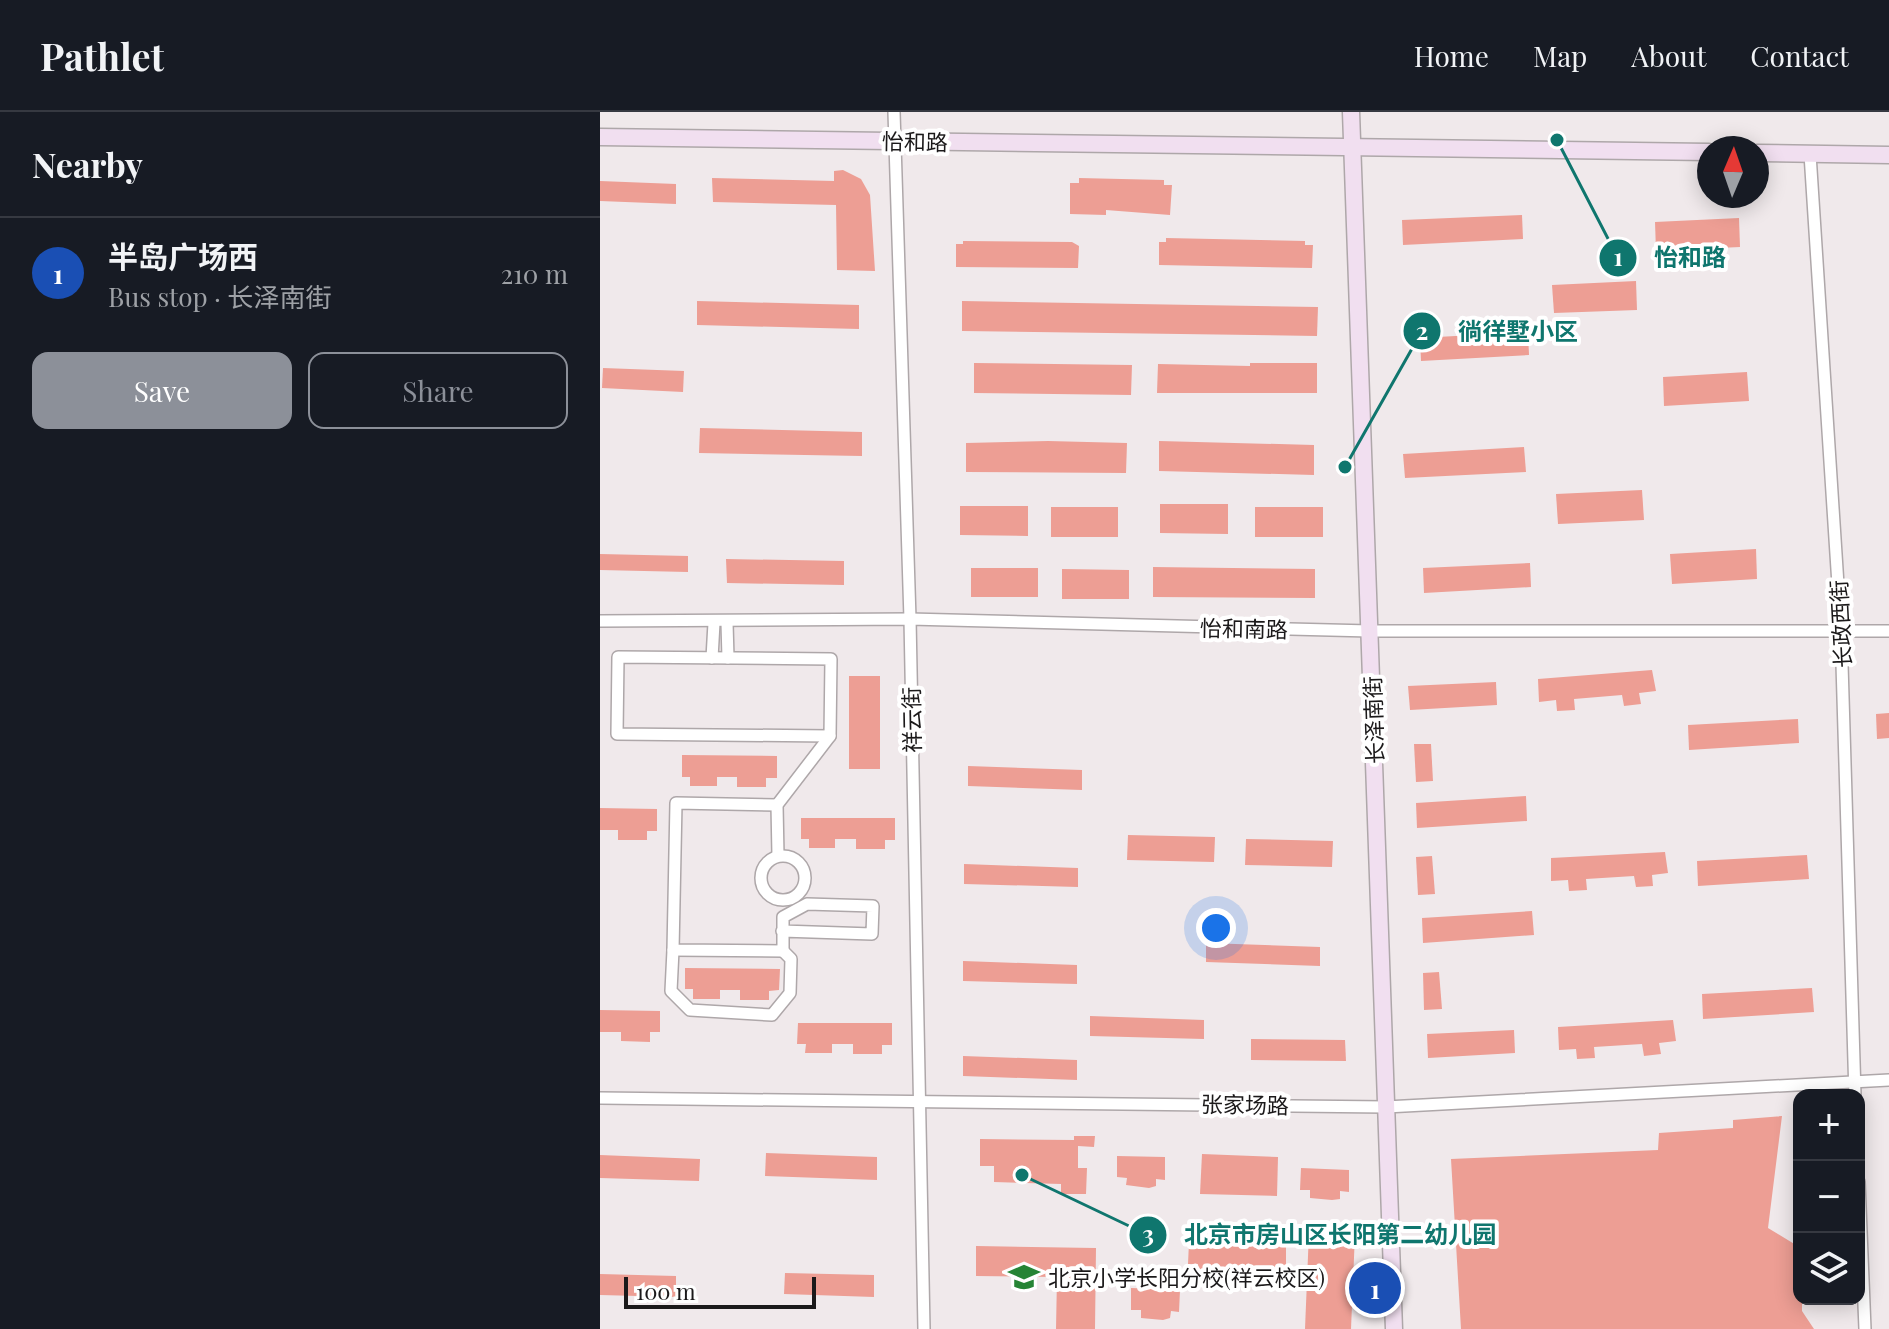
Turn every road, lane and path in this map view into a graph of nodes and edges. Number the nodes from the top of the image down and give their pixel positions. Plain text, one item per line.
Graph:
1 (894, 112) edge
2 (1351, 112) edge
3 (600, 137) edge
4 (895, 141) junction
5 (1353, 147) junction
6 (1697, 152) edge
7 (1769, 153) edge
8 (1810, 154) junction
9 (1889, 155) edge
10 (910, 619) junction
11 (600, 621) edge
12 (720, 623) junction
13 (1370, 631) junction
14 (1841, 631) junction
15 (1889, 631) edge
16 (712, 658) junction
17 (728, 658) junction
18 (830, 736) junction
19 (777, 805) junction
20 (778, 856) junction
21 (787, 900) junction
22 (794, 911) junction
23 (782, 931) junction
24 (673, 950) junction
25 (783, 951) junction
26 (1889, 1080) edge
27 (1855, 1089) edge
28 (1793, 1091) edge
29 (600, 1098) edge
30 (921, 1100) junction
31 (1386, 1107) junction
32 (1861, 1233) edge
33 (924, 1329) edge
34 (1394, 1329) edge
35 (1865, 1329) edge

1 - 4 street, 祥云街
2 - 5 street, 长泽南街
3 - 4 street, 怡和路
4 - 5 street, 怡和路
4 - 10 street, 祥云街
5 - 6 street, 怡和路
5 - 13 street, 长泽南街
7 - 8 street
8 - 9 street
8 - 14 street, 长政西街
10 - 12 street, 怡和南路
10 - 13 street, 怡和南路
10 - 30 street, 祥云街
11 - 12 street, 怡和南路
12 - 16 street
12 - 17 street
13 - 14 street, 怡和南路
13 - 31 street, 长泽南街
14 - 15 street, 怡和南路
14 - 27 street, 长政西街
16 - 17 street
16 - 18 street
17 - 18 street
18 - 19 street
19 - 20 street
19 - 24 street
20 - 21 street
20 - 21 street
21 - 22 street
22 - 23 street
22 - 23 street
23 - 25 street
24 - 25 street
24 - 25 street
26 - 27 street, 张家场路
28 - 31 street, 张家场路
29 - 30 street, 张家场路
30 - 31 street, 张家场路
30 - 33 street, 祥云街
31 - 34 street, 长泽南街
32 - 35 street

